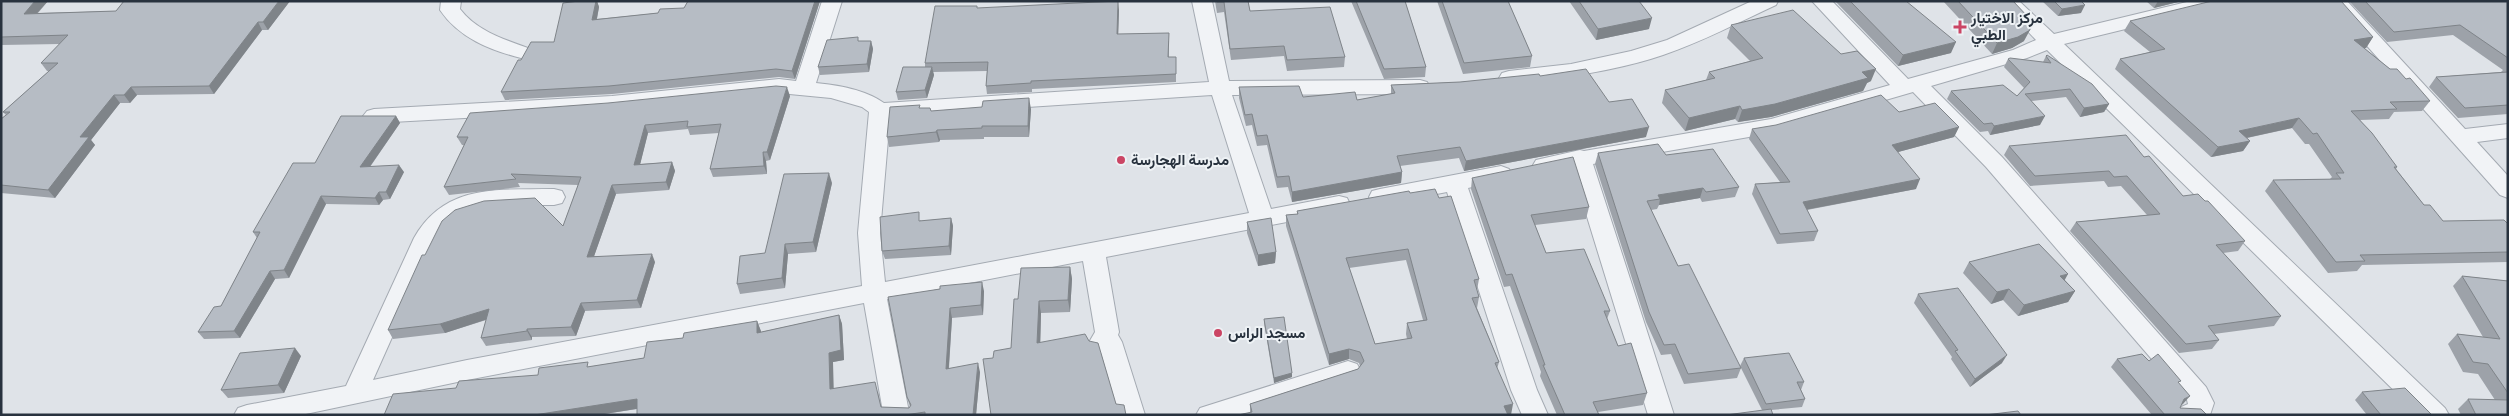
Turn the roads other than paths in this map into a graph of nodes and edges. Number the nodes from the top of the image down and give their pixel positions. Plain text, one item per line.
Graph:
1 (451, 1) edge
2 (832, 1) edge
3 (1202, 1) edge
4 (1769, 1) edge
5 (1821, 1) edge
6 (2008, 1) edge
7 (2217, 1) edge
8 (2336, 1) edge
9 (2048, 42) junction
10 (521, 52) dead end
11 (1491, 80) edge
12 (1435, 85) edge
13 (1909, 85) junction
14 (804, 87) junction
15 (1220, 88) junction
16 (880, 110) junction
17 (374, 116) edge
18 (2508, 131) edge
19 (2460, 137) junction
20 (1580, 157) junction
21 (1455, 184) junction
22 (2508, 190) edge
23 (554, 196) dead end
24 (1262, 217) junction
25 (1093, 250) junction
26 (874, 293) junction
27 (1348, 371) edge
28 (355, 392) junction
29 (247, 415) edge
30 (899, 415) edge
31 (1132, 415) edge
32 (1209, 415) edge
33 (1535, 415) edge
34 (1661, 415) edge
35 (2188, 415) edge
36 (2436, 415) edge

1 - 10 street
2 - 14 street
3 - 15 street
4 - 11 street
5 - 13 street
6 - 9 street
7 - 9 street
8 - 19 street
9 - 13 street
9 - 36 street
12 - 15 street
13 - 20 street
13 - 35 street
14 - 16 street
14 - 17 street
15 - 16 street
15 - 24 street
16 - 26 street
18 - 19 street
19 - 22 street
20 - 21 street
20 - 34 street
21 - 24 street
21 - 33 street
23 - 28 street
24 - 25 street
25 - 26 street
25 - 31 street
26 - 28 street
26 - 30 street
27 - 32 street
28 - 29 street

